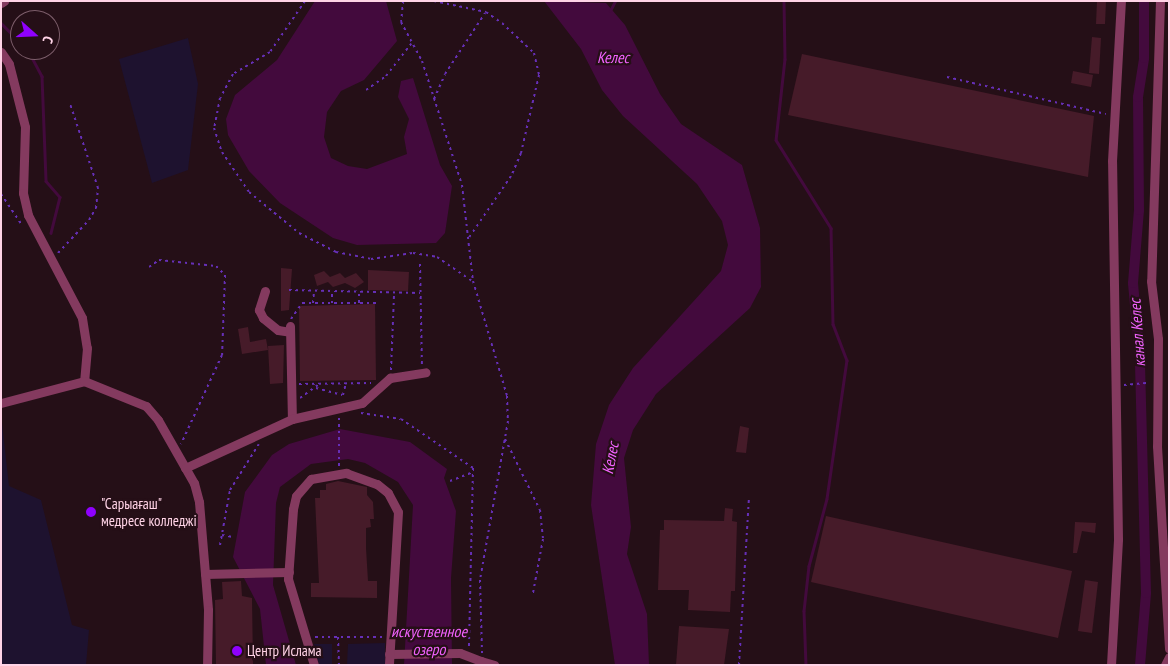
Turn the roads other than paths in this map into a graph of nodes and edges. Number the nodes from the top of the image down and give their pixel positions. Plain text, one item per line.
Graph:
1 (1121, 1) edge
2 (1160, 1) edge
3 (1, 52) edge
4 (265, 291) dead end
5 (424, 372) road end
6 (1169, 378) edge
7 (84, 381) junction
8 (1159, 382) junction
9 (1, 402) edge
10 (292, 419) junction
11 (185, 468) junction
12 (1165, 494) edge
13 (285, 572) junction
14 (205, 574) junction
15 (1169, 649) edge
16 (389, 654) junction
17 (1169, 657) edge
18 (481, 663) edge
19 (207, 665) edge
20 (314, 665) edge
21 (388, 665) edge
22 (494, 665) edge
23 (1111, 665) edge
24 (1165, 665) edge

1 - 23 street
2 - 8 street
3 - 7 street
4 - 10 street
5 - 10 street
6 - 8 street
7 - 9 street
7 - 11 street
8 - 12 street
10 - 11 street
11 - 14 street
12 - 15 street
13 - 14 street
13 - 16 street
13 - 20 street
14 - 19 street
16 - 18 street
16 - 21 street
17 - 24 street
18 - 22 street

